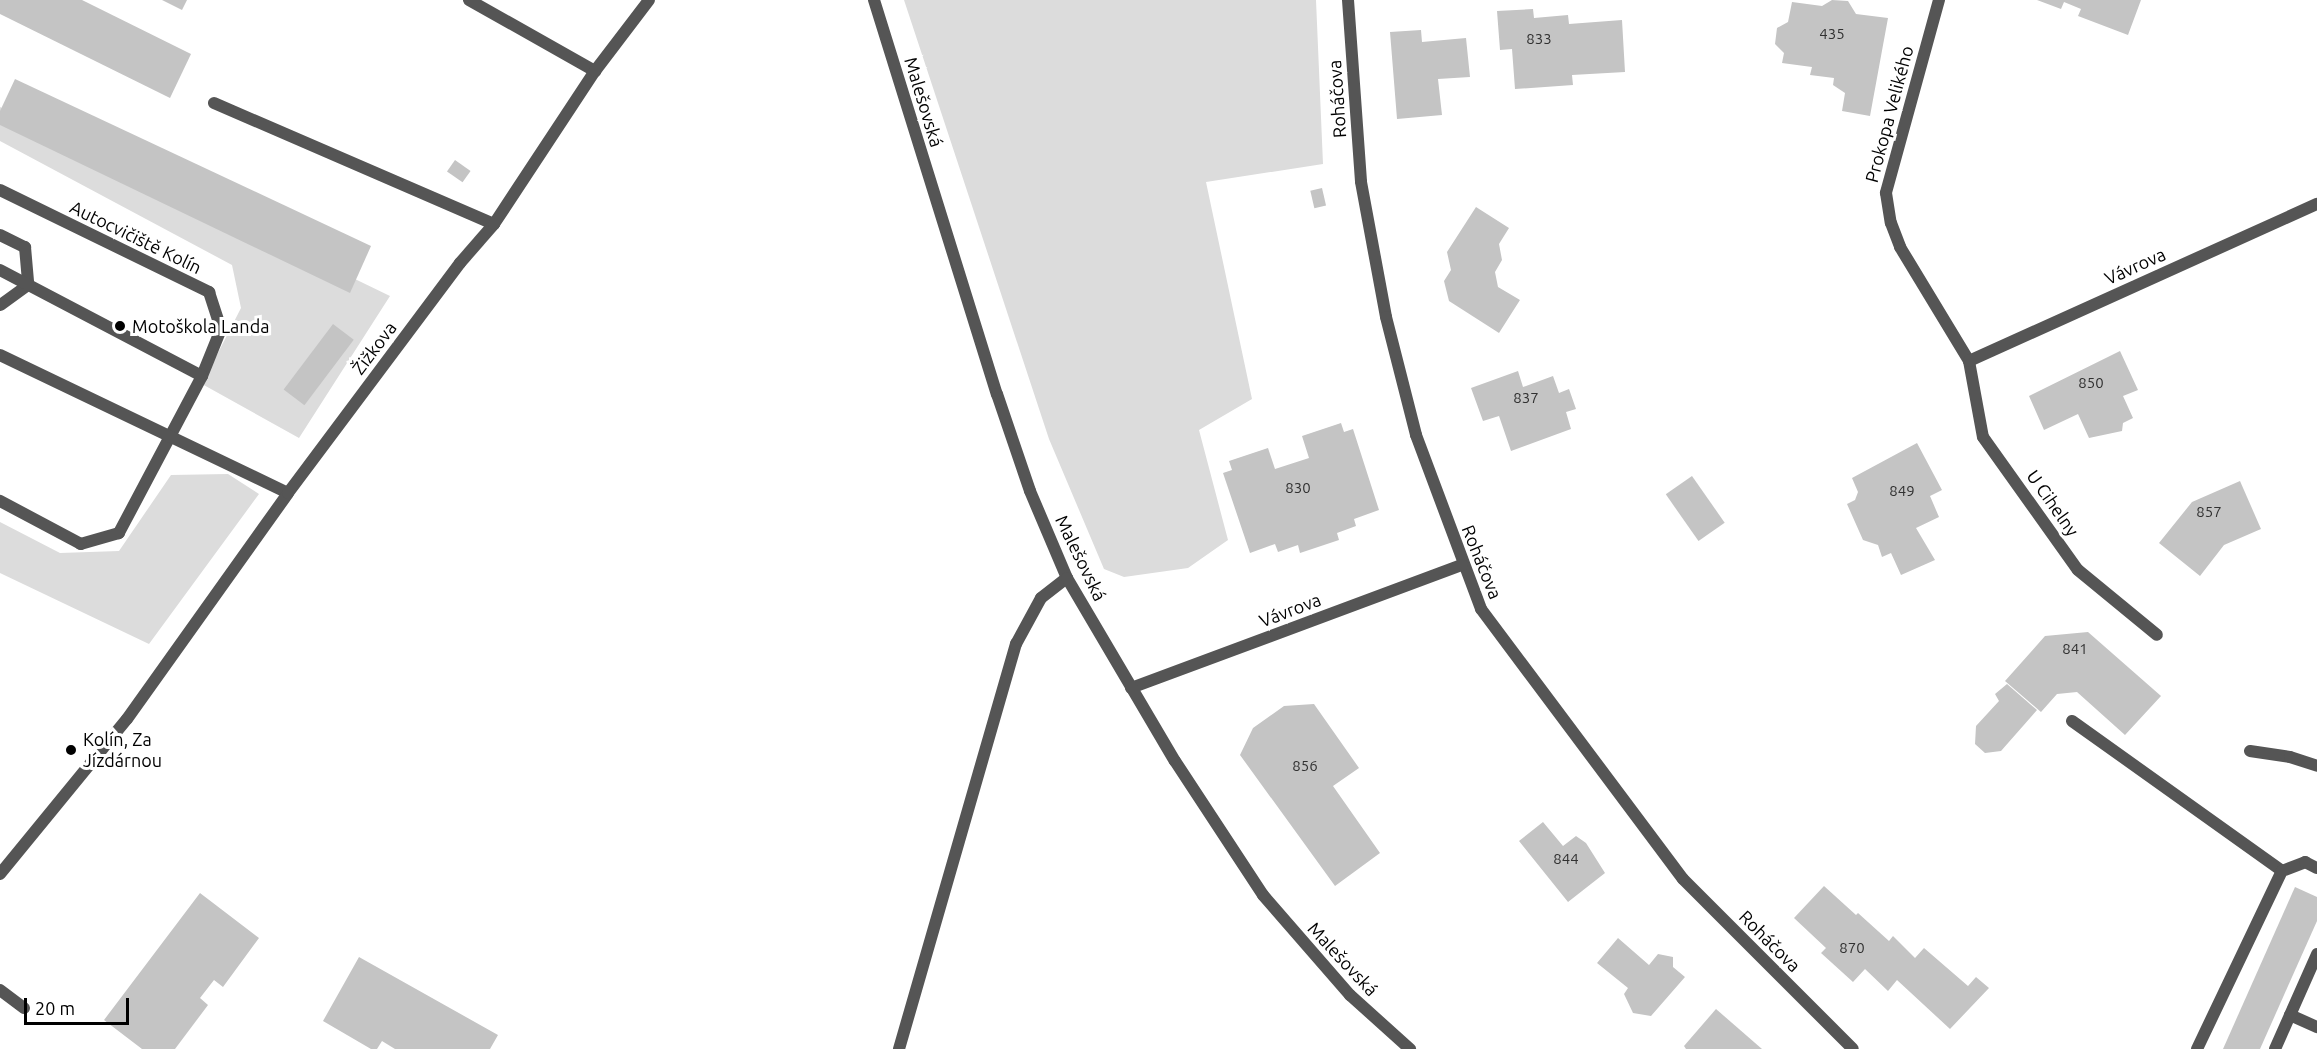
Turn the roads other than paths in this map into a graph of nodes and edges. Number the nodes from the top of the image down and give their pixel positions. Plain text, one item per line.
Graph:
1 (469, 0) edge
2 (649, 0) edge
3 (874, 0) edge
4 (1348, 0) edge
5 (1939, 0) edge
6 (595, 71) junction
7 (214, 104) dead end
8 (0, 190) edge
9 (2317, 204) edge
10 (494, 224) junction
11 (0, 235) edge
12 (0, 270) edge
13 (28, 285) junction
14 (0, 305) edge
15 (0, 355) edge
16 (1969, 361) junction
17 (202, 376) junction
18 (170, 438) junction
19 (288, 493) junction
20 (0, 501) edge
21 (1462, 565) junction
22 (1067, 578) junction
23 (2157, 635) dead end
24 (1131, 688) junction
25 (2072, 721) dead end
26 (2250, 751) dead end
27 (2317, 766) edge
28 (2317, 868) edge
29 (2282, 871) junction
30 (0, 874) edge
31 (2317, 954) edge
32 (0, 990) edge
33 (24, 1008) dead end
34 (2290, 1015) junction
35 (2317, 1027) edge
36 (899, 1049) edge
37 (1410, 1049) edge
38 (1852, 1049) edge
39 (2197, 1049) edge
40 (2275, 1049) edge

1 - 6 street
2 - 6 street, Žižkova
3 - 22 street, Malešovská
4 - 21 street, Roháčova
5 - 16 street, Prokopa Velikého
6 - 10 street, Žižkova
7 - 10 street
8 - 17 street, Autocvičiště Kolín
9 - 16 street, Vávrova
10 - 19 street, Žižkova
11 - 13 street
12 - 13 street
13 - 14 street
13 - 17 street
15 - 18 street
16 - 23 street, U Cihelny
17 - 18 street, Autocvičiště Kolín
18 - 19 street
18 - 20 street, Autocvičiště Kolín
19 - 30 street, Žižkova
21 - 24 street, Vávrova
21 - 38 street, Roháčova
22 - 24 street, Malešovská
22 - 36 street
24 - 37 street, Malešovská
25 - 29 street
26 - 27 street
28 - 29 street
29 - 39 street
31 - 34 street
32 - 33 street
34 - 35 street
34 - 40 street

